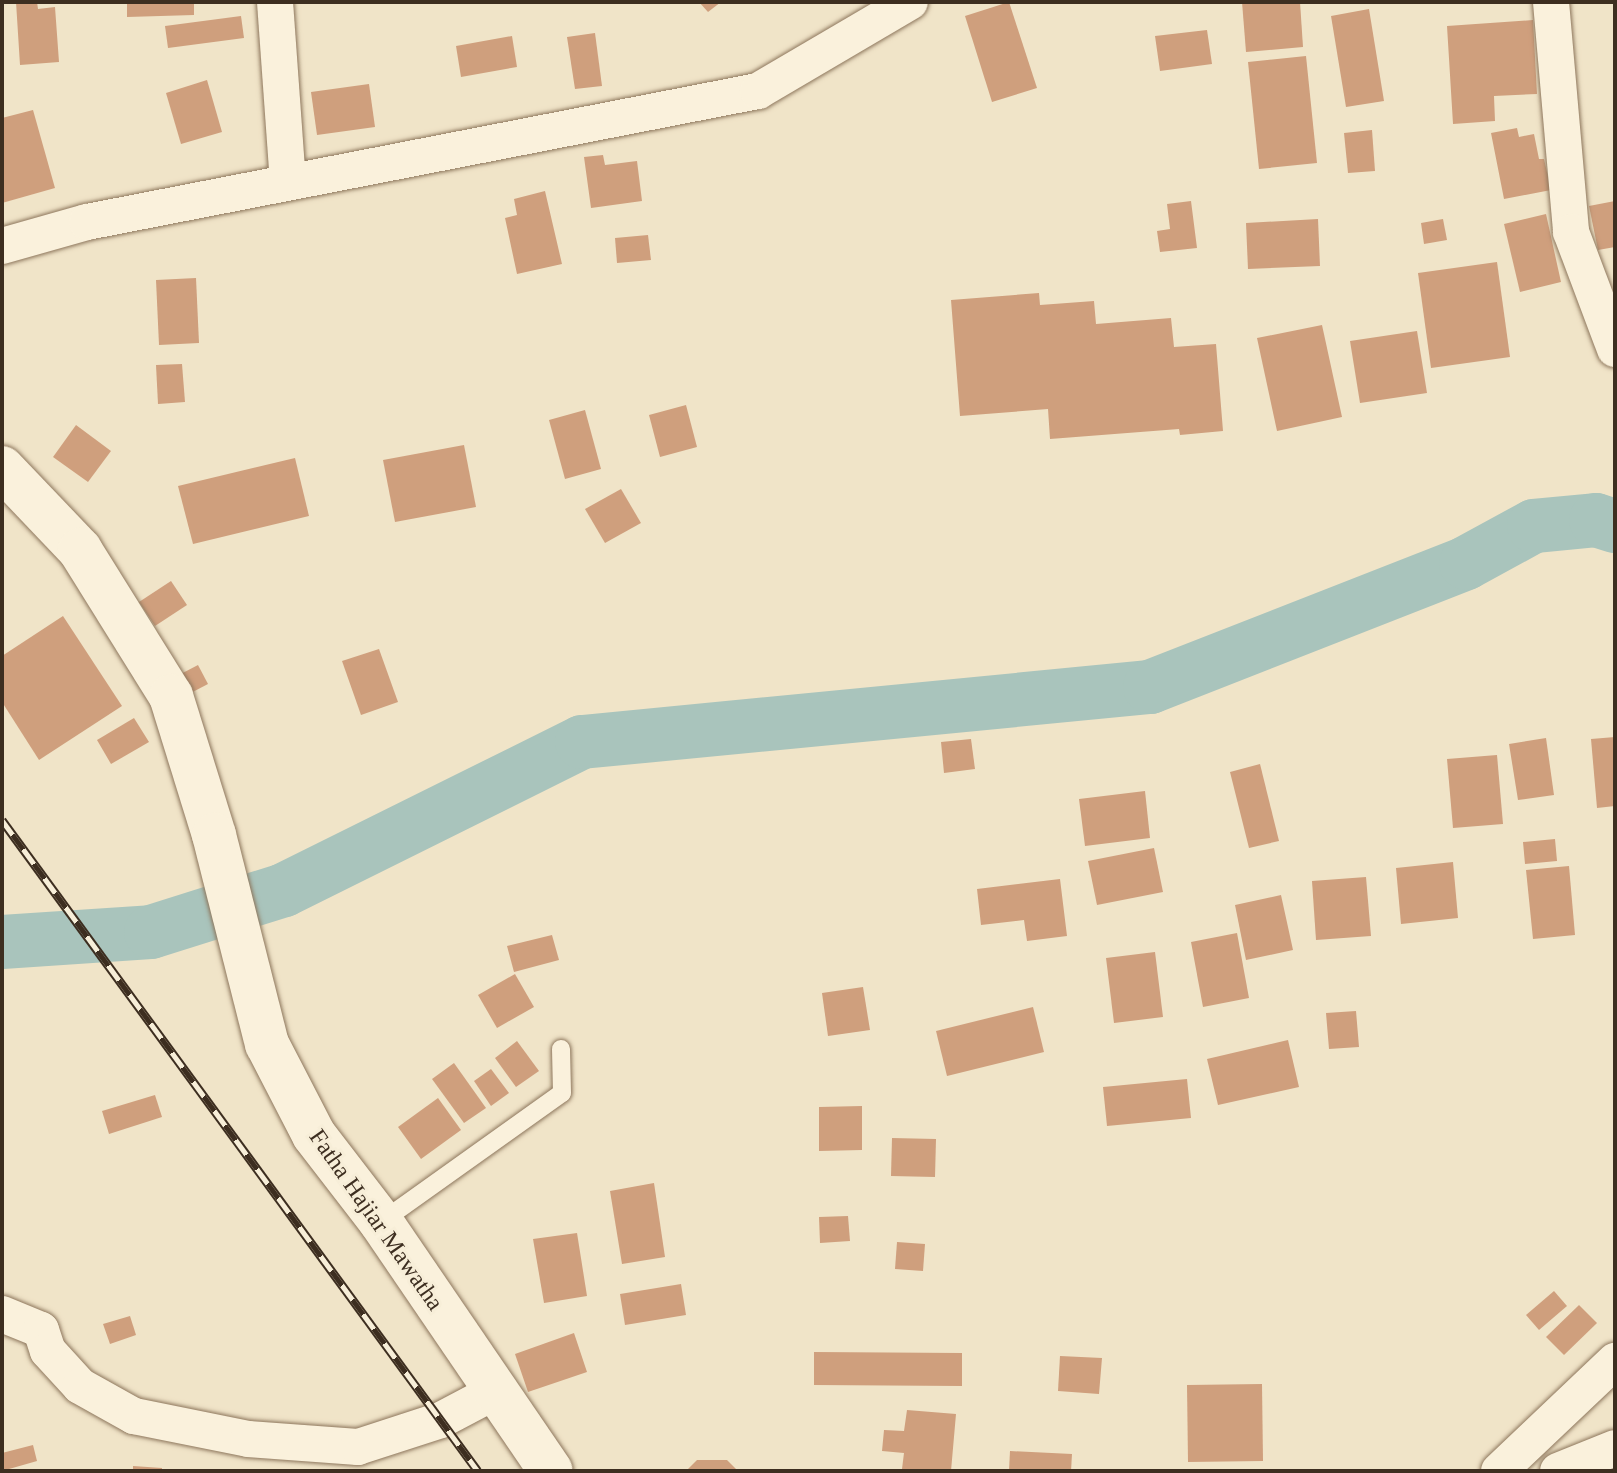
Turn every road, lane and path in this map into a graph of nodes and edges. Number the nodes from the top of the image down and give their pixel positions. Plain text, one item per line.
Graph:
1 (275, 2) edge
2 (910, 2) edge
3 (1551, 2) edge
4 (288, 182) junction
5 (2, 246) edge
6 (1615, 349) edge
7 (2, 468) edge
8 (561, 1049) dead end
9 (381, 1222) junction
10 (2, 1314) edge
11 (1615, 1361) edge
12 (494, 1392) junction
13 (1615, 1448) edge
14 (551, 1471) edge
15 (1499, 1471) edge
16 (1558, 1471) edge

1 - 4 street
2 - 4 street
3 - 6 street
4 - 5 street
7 - 9 street, Fatha Hajiar Mawatha
8 - 9 lane
9 - 12 street, Fatha Hajiar Mawatha
10 - 12 street
11 - 15 street
12 - 14 street, Fatha Hajiar Mawatha
13 - 16 street

